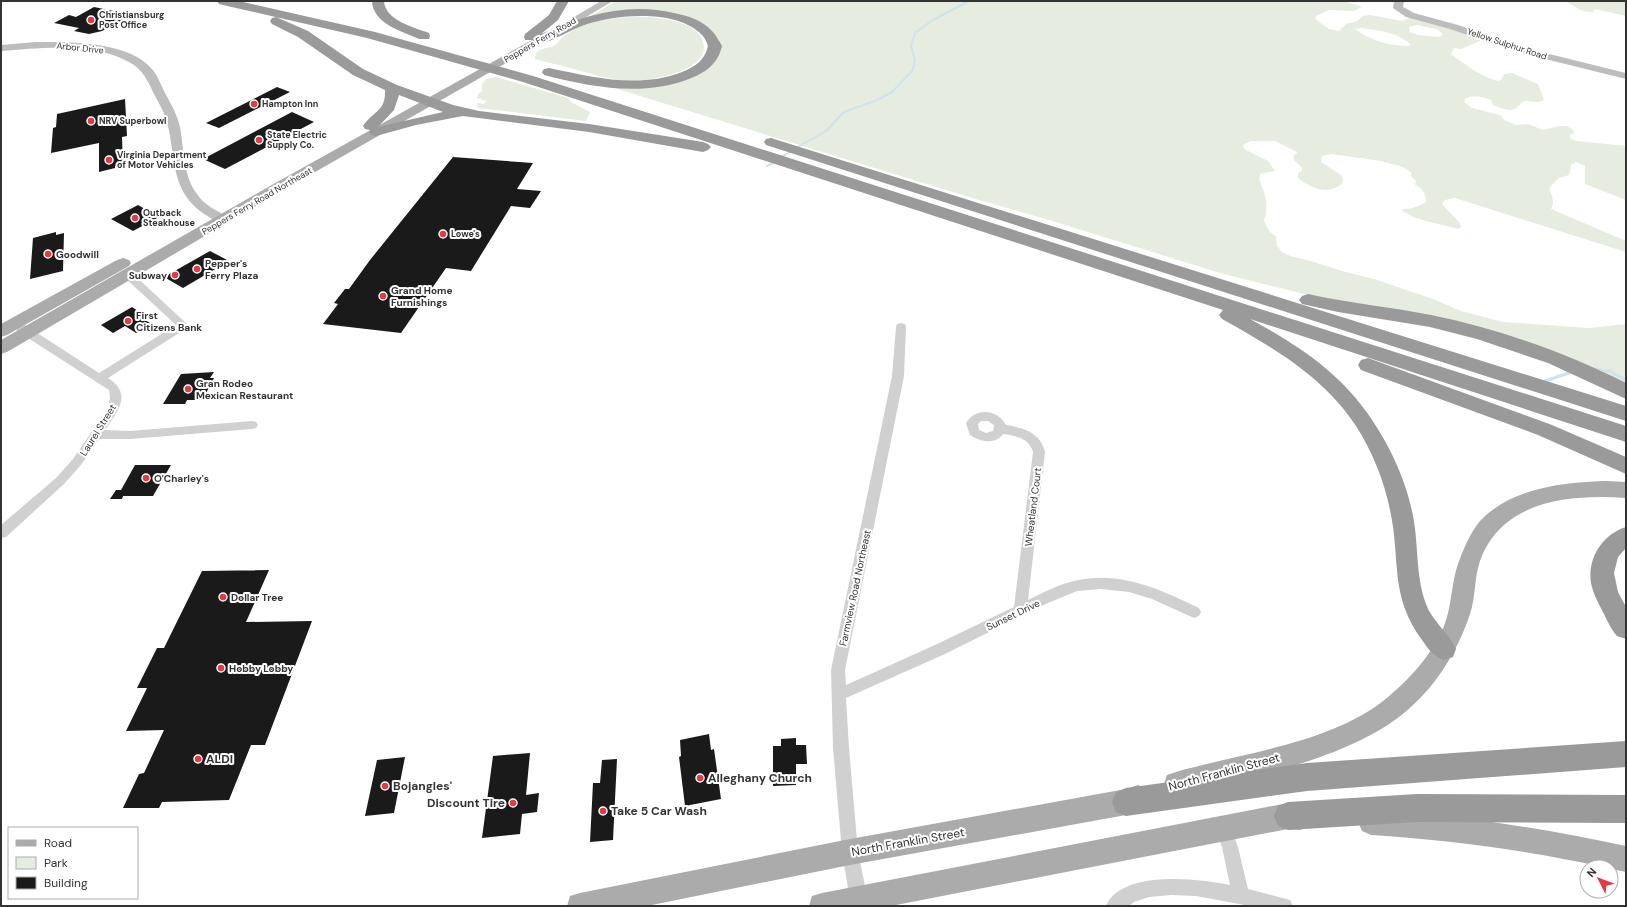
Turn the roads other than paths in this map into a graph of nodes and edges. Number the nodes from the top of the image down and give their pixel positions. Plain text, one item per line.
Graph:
1 (223, 1) edge
2 (274, 1) edge
3 (378, 1) edge
4 (563, 1) edge
5 (594, 1) edge
6 (608, 1) edge
7 (1399, 1) edge
8 (237, 4) junction
9 (424, 36) junction
10 (438, 40) dead end
11 (527, 43) junction
12 (1, 48) edge
13 (490, 55) dead end
14 (549, 72) junction
15 (1626, 76) edge
16 (467, 77) joint
17 (392, 88) junction
18 (425, 100) junction
19 (464, 113) junction
20 (373, 129) junction
21 (827, 176) junction
22 (218, 217) junction
23 (1053, 248) junction
24 (1120, 253) junction
25 (128, 275) junction
26 (1222, 312) junction
27 (901, 327) dead end
28 (8, 328) edge
29 (29, 332) junction
30 (1, 348) edge
31 (100, 378) junction
32 (1623, 390) edge
33 (1626, 414) edge
34 (252, 425) dead end
35 (1000, 429) dead end
36 (97, 434) junction
37 (1626, 434) edge
38 (1626, 466) edge
39 (1626, 490) edge
40 (1, 533) edge
41 (1626, 536) edge
42 (1020, 611) junction
43 (1194, 612) dead end
44 (1626, 628) edge
45 (1444, 649) junction
46 (838, 696) junction
47 (1626, 754) edge
48 (1126, 802) junction
49 (1626, 810) edge
50 (1288, 816) junction
51 (1223, 829) junction
52 (850, 852) junction
53 (1626, 859) edge
54 (1241, 894) junction
55 (860, 902) edge
56 (1116, 905) edge
57 (580, 906) edge
58 (822, 906) edge
59 (1284, 906) edge

1 - 8 highway
2 - 9 highway
3 - 9 highway
4 - 11 highway
5 - 11 street, Peppers Ferry Road
6 - 11 street, Peppers Ferry Road
7 - 15 street, Yellow Sulphur Road
8 - 17 highway
8 - 21 highway
9 - 10 highway
11 - 14 highway
11 - 16 main road, Peppers Ferry Road
12 - 22 street, Arbor Drive
13 - 14 highway
14 - 24 highway
16 - 18 main road, Peppers Ferry Road Northeast
17 - 18 highway
17 - 20 highway
18 - 19 highway
18 - 20 main road, Peppers Ferry Road Northeast
19 - 20 highway
19 - 21 highway
20 - 22 main road, Peppers Ferry Road Northeast
21 - 23 highway
22 - 25 main road, Peppers Ferry Road Northeast
22 - 28 main road, Peppers Ferry Road Northeast
23 - 26 highway
23 - 37 highway
24 - 32 highway
24 - 33 highway
25 - 29 main road, Peppers Ferry Road Northeast
25 - 31 street
26 - 38 highway
26 - 45 highway
27 - 46 street, Farmview Road Northeast
28 - 29 street, Laurel Street
29 - 30 main road, Peppers Ferry Road Northeast
29 - 31 street, Laurel Street
31 - 36 street, Laurel Street
34 - 36 street
35 - 42 street, Wheatland Court
36 - 40 street, Laurel Street
39 - 45 main road, North Franklin Street
41 - 44 highway
42 - 43 street, Sunset Drive
42 - 46 street, Sunset Drive
45 - 48 main road, North Franklin Street
46 - 52 street, Farmview Road Northeast
47 - 48 highway
48 - 52 main road, North Franklin Street
49 - 50 highway
50 - 51 main road
50 - 53 main road
51 - 54 street
51 - 55 main road
52 - 55 street, Farmview Road Northeast
52 - 57 main road, North Franklin Street
54 - 56 street
54 - 59 street
55 - 58 main road

